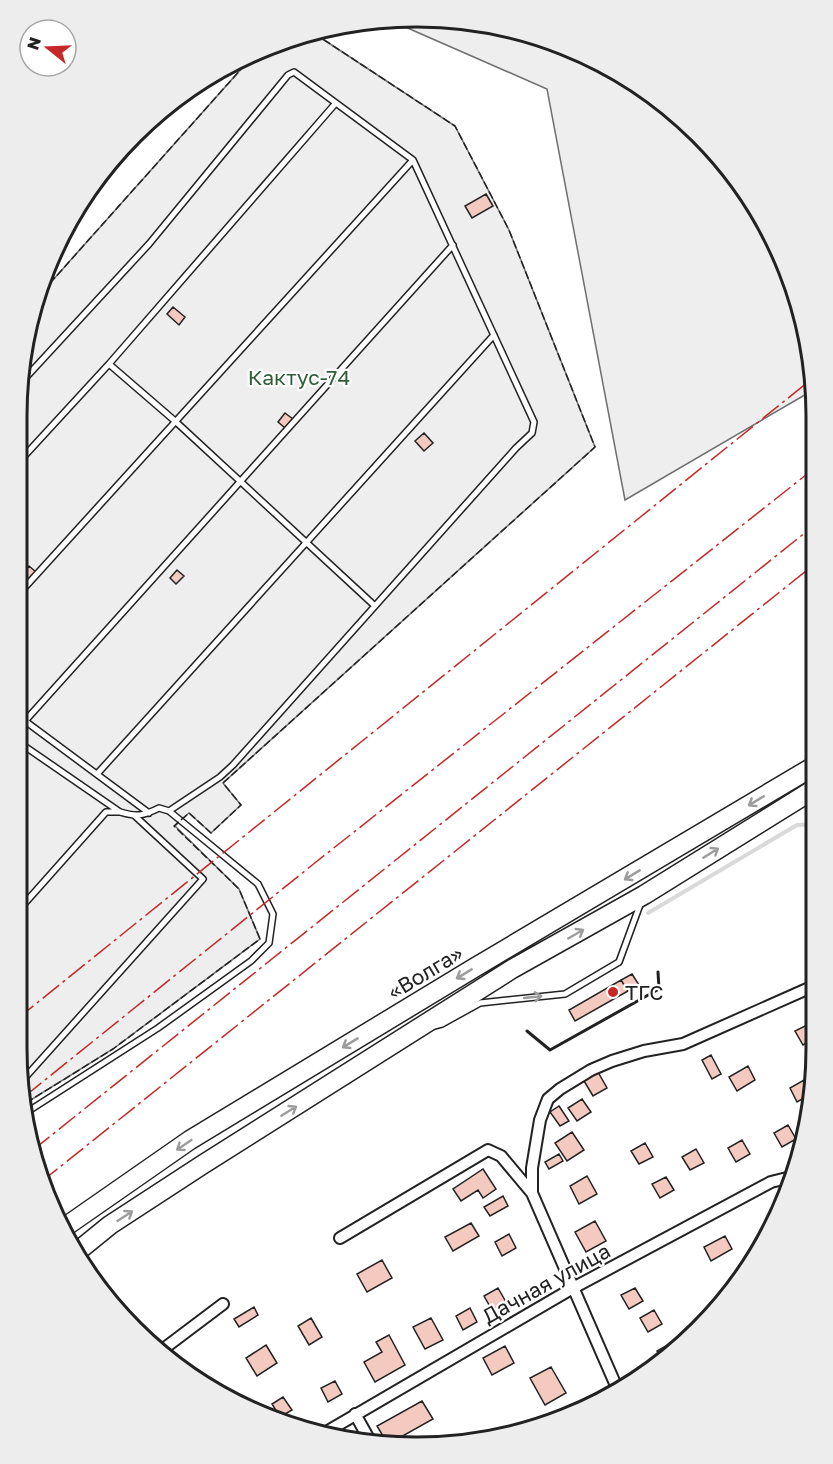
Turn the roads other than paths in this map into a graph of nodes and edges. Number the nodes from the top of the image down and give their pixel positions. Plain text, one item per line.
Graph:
1 (335, 104) junction
2 (413, 160) junction
3 (453, 245) junction
4 (494, 335) junction
5 (109, 364) junction
6 (29, 374) edge
7 (175, 421) junction
8 (27, 453) edge
9 (240, 481) junction
10 (306, 543) junction
11 (27, 585) edge
12 (375, 606) junction
13 (27, 719) edge
14 (27, 722) edge
15 (27, 749) edge
16 (806, 771) edge
17 (97, 774) junction
18 (806, 794) edge
19 (169, 811) junction
20 (120, 812) junction
21 (149, 813) junction
22 (135, 816) junction
23 (644, 895) junction
24 (27, 901) edge
25 (806, 989) edge
26 (418, 1029) junction
27 (28, 1074) edge
28 (32, 1109) edge
29 (783, 1179) edge
30 (532, 1193) junction
31 (69, 1224) edge
32 (340, 1238) dead end
33 (83, 1248) edge
34 (573, 1288) junction
35 (223, 1304) dead end
36 (167, 1346) edge
37 (615, 1383) edge
38 (355, 1414) junction
39 (332, 1428) edge
40 (366, 1434) edge

1 - 2 lane
1 - 5 lane
1 - 6 lane
2 - 3 lane
2 - 7 lane
3 - 4 lane
3 - 9 lane
4 - 10 lane
4 - 12 lane
5 - 7 lane
5 - 8 lane
7 - 9 lane
7 - 11 lane
9 - 10 lane
9 - 13 lane
10 - 12 lane
10 - 17 lane
12 - 19 lane
14 - 17 lane
15 - 20 lane
16 -> 31 highway, «Волга»
17 - 21 lane
23 -> 18 highway, «Волга»
19 - 21 lane
19 - 28 lane
20 - 22 lane
20 - 24 lane
21 - 22 lane
22 - 27 lane
26 -> 23 highway, «Волга»
26 -> 23 lane
25 - 30 street
33 -> 26 highway, «Волга»
29 - 34 street, Дачная улица
30 - 32 street
30 - 34 street
34 - 37 street
34 - 38 street, Дачная улица
35 - 36 street
38 - 39 street, Дачная улица
38 - 40 street

